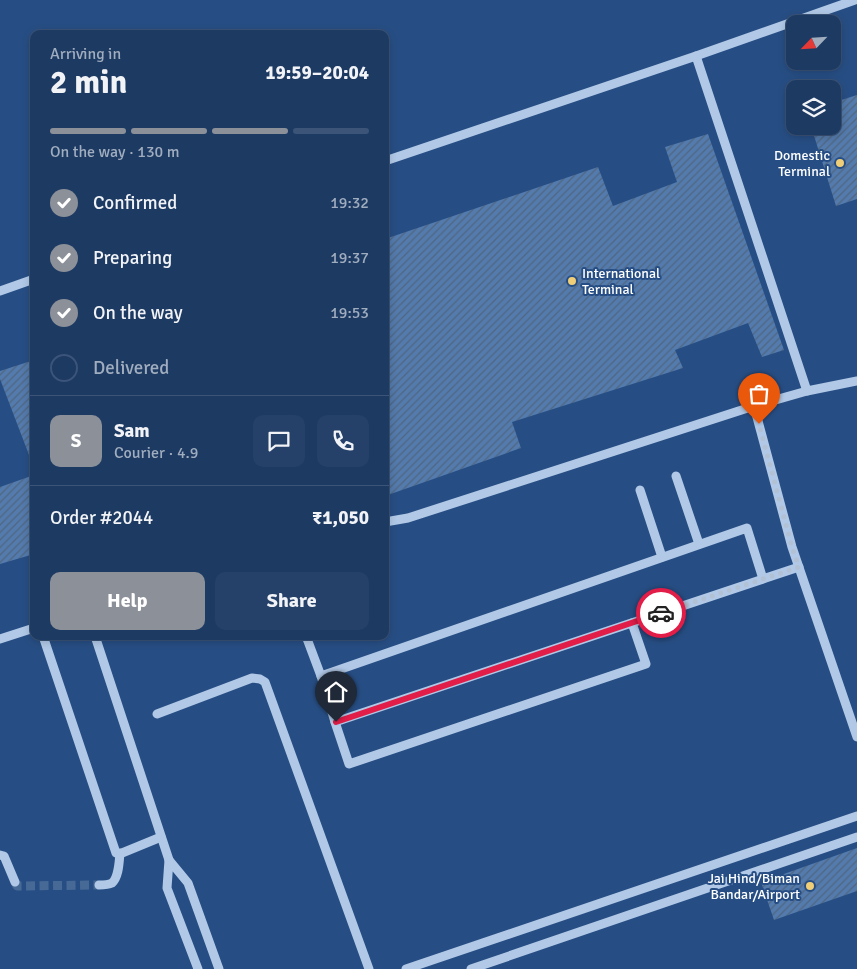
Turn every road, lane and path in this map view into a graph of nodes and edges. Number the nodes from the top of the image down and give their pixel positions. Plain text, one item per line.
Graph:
1 (855, 0) edge
2 (696, 56) junction
3 (389, 160) edge
4 (30, 280) edge
5 (0, 290) edge
6 (857, 381) edge
7 (807, 391) junction
8 (754, 406) junction
9 (676, 476) dead end
10 (640, 490) dead end
11 (389, 521) edge
12 (699, 544) junction
13 (662, 557) junction
14 (799, 567) junction
15 (763, 579) junction
16 (632, 623) junction
17 (30, 629) edge
18 (0, 639) edge
19 (43, 640) edge
20 (95, 640) edge
21 (308, 640) edge
22 (321, 676) junction
23 (157, 714) dead end
24 (336, 722) junction
25 (857, 737) edge
26 (857, 816) edge
27 (161, 837) junction
28 (857, 837) edge
29 (120, 853) junction
30 (0, 855) edge
31 (169, 860) junction
32 (14, 882) dead end
33 (98, 885) tunnel mouth
34 (198, 969) edge
35 (219, 969) edge
36 (369, 969) edge
37 (406, 969) edge
38 (470, 969) edge

1 - 2 lane
2 - 3 lane
2 - 7 lane
4 - 5 lane
6 - 7 lane
7 - 8 lane
8 - 11 lane
8 - 14 lane
9 - 12 lane
10 - 13 lane
12 - 13 lane
12 - 15 lane
13 - 22 lane
14 - 15 lane
14 - 25 lane
15 - 16 lane
16 - 24 lane
16 - 24 lane
17 - 18 lane
19 - 29 lane
20 - 27 lane
21 - 22 lane
22 - 24 lane
23 - 36 lane
26 - 37 lane
27 - 29 lane
27 - 31 lane
28 - 38 lane
29 - 33 lane
30 - 32 lane
31 - 34 lane
31 - 35 lane

